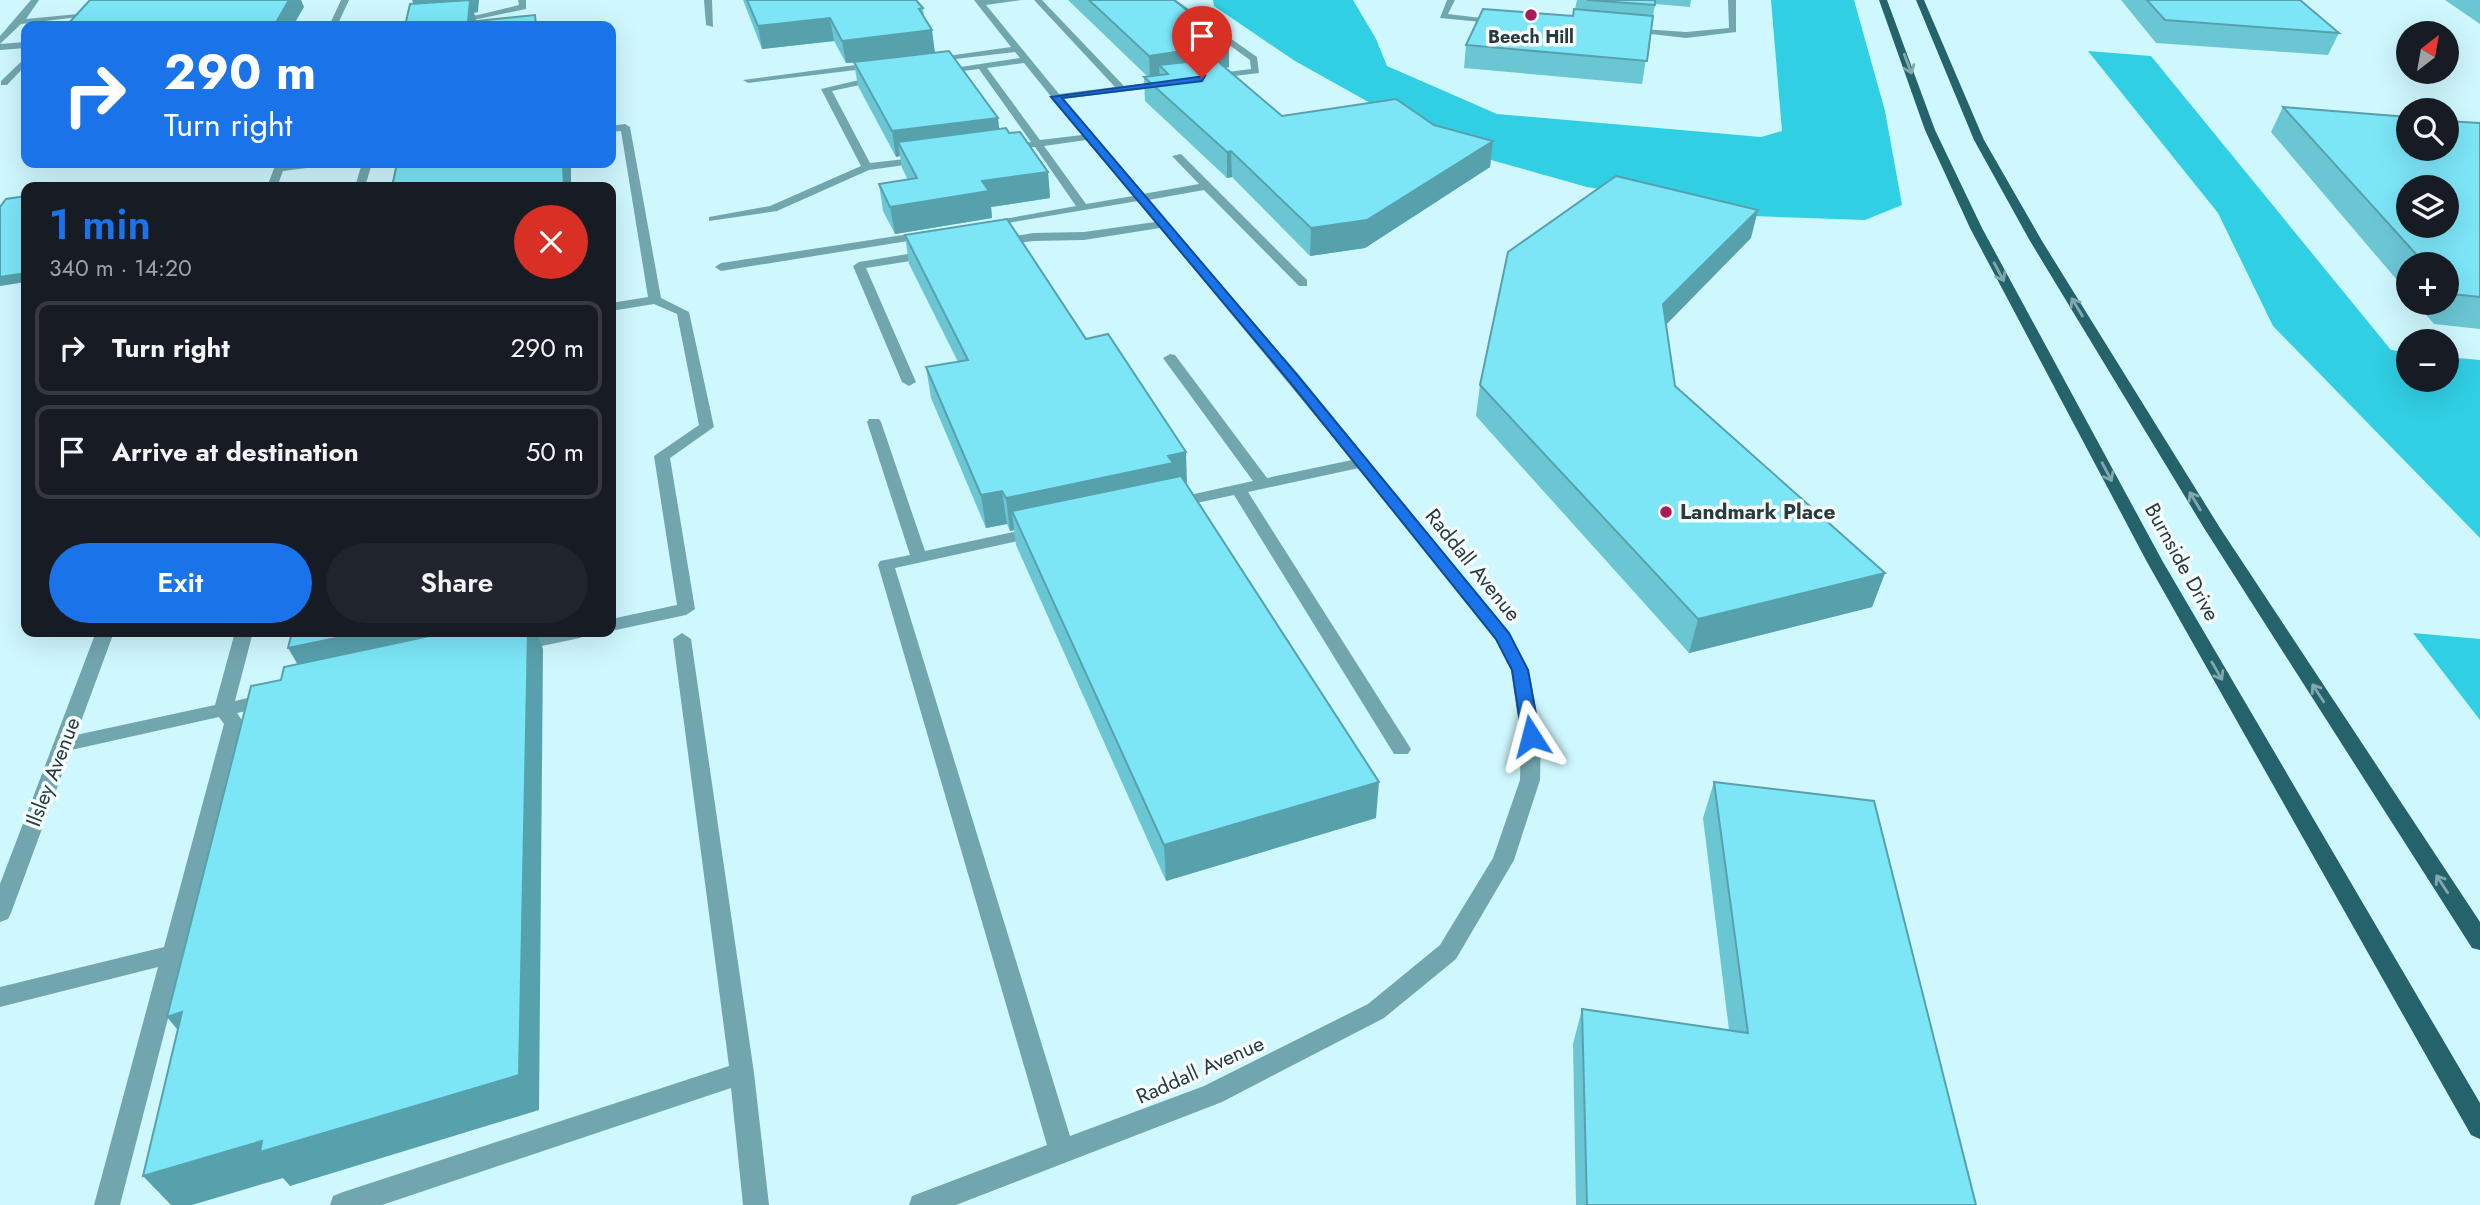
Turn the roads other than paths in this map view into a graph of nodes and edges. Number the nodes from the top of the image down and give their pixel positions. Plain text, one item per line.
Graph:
1 (35, 0) edge
2 (346, 0) edge
3 (523, 0) edge
4 (708, 0) edge
5 (1018, 0) edge
6 (1038, 0) edge
7 (1171, 0) edge
8 (1451, 0) edge
9 (1732, 0) edge
10 (1884, 0) edge
11 (1920, 0) edge
12 (980, 1) edge
13 (105, 13) edge
14 (29, 21) edge
15 (336, 21) edge
16 (429, 21) edge
17 (19, 22) joint
18 (1511, 22) edge
19 (710, 24) dead end
20 (1618, 30) edge
21 (0, 41) edge
22 (21, 45) edge
23 (0, 47) edge
24 (939, 47) dead end
25 (1021, 55) junction
26 (946, 57) junction
27 (920, 60) edge
28 (893, 63) edge
29 (21, 65) edge
30 (982, 67) junction
31 (930, 72) edge
32 (891, 77) edge
33 (1202, 78) edge
34 (748, 80) dead end
35 (21, 81) edge
36 (1175, 82) edge
37 (2, 83) edge
38 (1121, 88) junction
39 (1056, 97) junction
40 (616, 128) edge
41 (1089, 137) junction
42 (1038, 144) junction
43 (998, 149) edge
44 (1177, 156) dead end
45 (933, 158) edge
46 (867, 167) junction
47 (1206, 186) junction
48 (1140, 197) junction
49 (1083, 207) junction
50 (713, 219) dead end
51 (1164, 224) junction
52 (979, 227) edge
53 (939, 234) edge
54 (979, 246) edge
55 (952, 250) edge
56 (721, 268) dead end
57 (1303, 284) dead end
58 (655, 300) junction
59 (616, 306) edge
60 (1170, 358) dead end
61 (909, 382) dead end
62 (874, 422) dead end
63 (1362, 463) junction
64 (1263, 484) junction
65 (1238, 489) junction
66 (1158, 506) edge
67 (1052, 529) edge
68 (919, 558) junction
69 (616, 624) edge
70 (103, 637) edge
71 (243, 637) edge
72 (557, 637) edge
73 (682, 639) dead end
74 (501, 649) edge
75 (289, 695) edge
76 (223, 710) junction
77 (63, 745) junction
78 (1401, 748) dead end
79 (0, 913) edge
80 (2480, 941) edge
81 (173, 954) junction
82 (0, 997) edge
83 (742, 1073) junction
84 (2480, 1127) edge
85 (1062, 1151) junction
86 (107, 1205) edge
87 (343, 1205) edge
88 (756, 1205) edge
89 (922, 1205) edge

1 - 17 street
2 - 15 street
3 - 16 street
4 - 19 street
5 - 12 street
6 - 38 street
7 - 33 street
8 - 18 street
9 - 20 street
10 -> 84 main road, Burnside Drive
80 -> 11 main road, Burnside Drive
12 - 25 street, Raddall Avenue
13 - 14 street
17 - 21 street
22 - 23 street
24 - 26 street
25 - 26 street
25 - 30 street
25 - 39 street, Raddall Avenue
26 - 27 street
28 - 34 street
29 - 37 street
30 - 31 street
30 - 42 street
32 - 46 street
35 - 37 street
36 - 38 street
38 - 39 street
39 - 41 street, Raddall Avenue
40 - 58 street
41 - 42 street
41 - 48 street, Raddall Avenue
42 - 43 street
42 - 49 street
44 - 47 street
45 - 46 street
46 - 50 street
47 - 48 street
47 - 57 street
48 - 49 street
48 - 51 street, Raddall Avenue
49 - 52 street
51 - 54 street
51 - 63 street, Raddall Avenue
53 - 56 street
55 - 61 street
58 - 59 street
58 - 69 street
60 - 64 street
62 - 68 street
63 - 64 street
63 - 85 street, Raddall Avenue
64 - 65 street
65 - 66 street
65 - 78 street
67 - 68 street
68 - 85 street
70 - 77 street, Ilsley Avenue
71 - 76 street
72 - 74 street
73 - 83 street
75 - 76 street
76 - 77 street
76 - 81 street
77 - 79 street, Ilsley Avenue
81 - 82 street
81 - 86 street
83 - 87 street
83 - 88 street
85 - 89 street, Raddall Avenue

